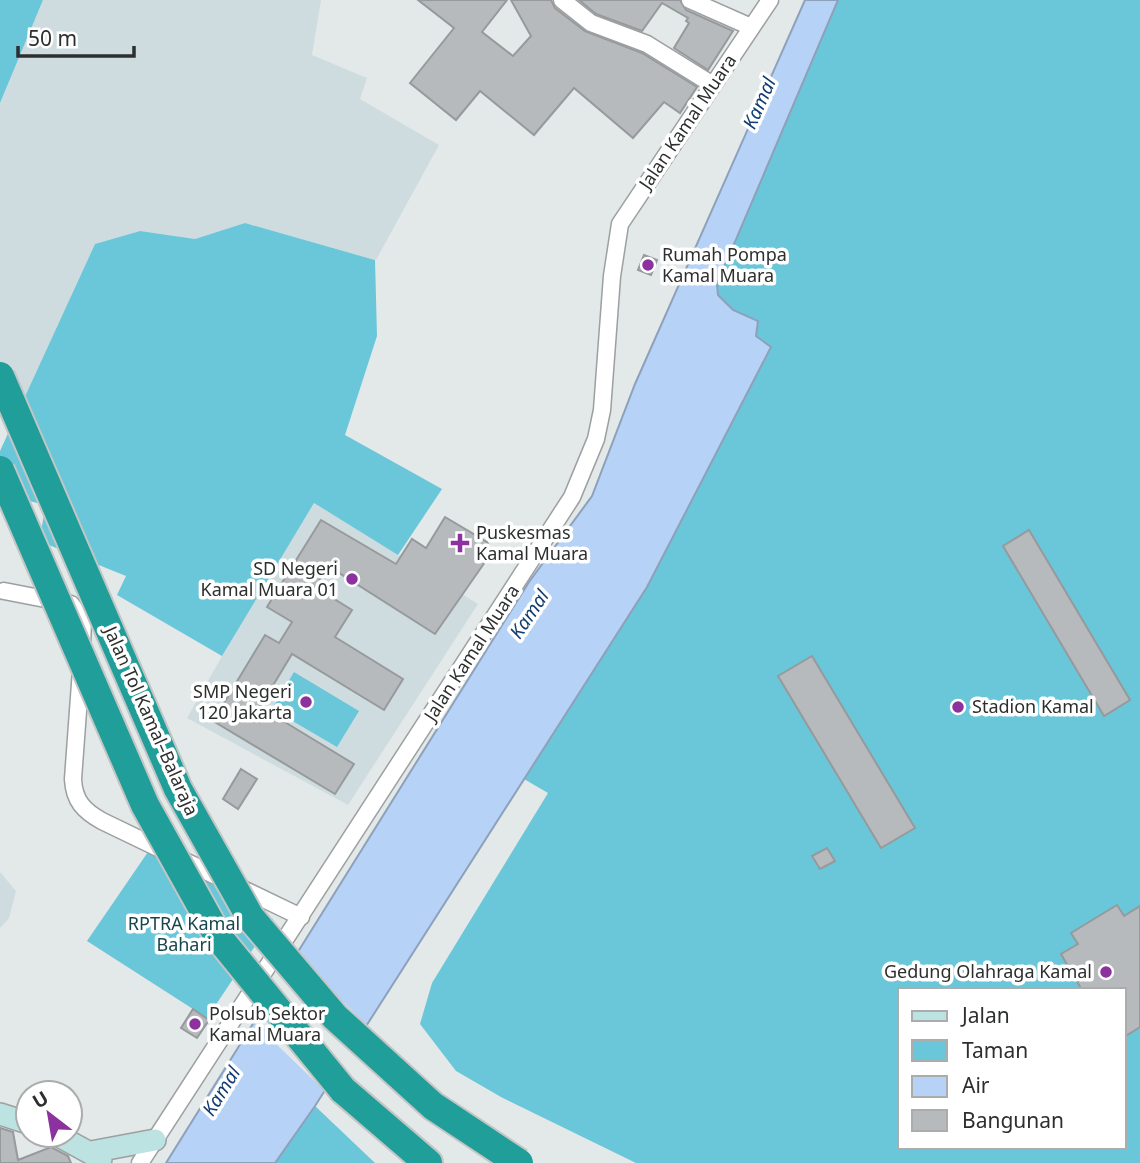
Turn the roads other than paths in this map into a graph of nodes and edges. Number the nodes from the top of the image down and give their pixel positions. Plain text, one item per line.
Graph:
1 (562, 0) edge
2 (690, 0) edge
3 (770, 0) edge
4 (751, 27) junction
5 (713, 85) junction
6 (0, 376) edge
7 (0, 470) edge
8 (4, 591) dead end
9 (301, 917) junction
10 (155, 1140) junction
11 (89, 1155) edge
12 (139, 1163) edge
13 (428, 1163) edge
14 (519, 1163) edge

1 - 5 street
2 - 4 street
3 - 4 street, Jalan Kamal Muara
4 - 5 street, Jalan Kamal Muara
5 - 9 street, Jalan Kamal Muara
6 - 14 highway, Jalan Tol Kamal–Balaraja, bridge
7 - 13 highway, bridge
8 - 9 street
9 - 10 street, Jalan Kamal Muara
10 - 11 main road
10 - 12 street, Jalan Kamal Muara

